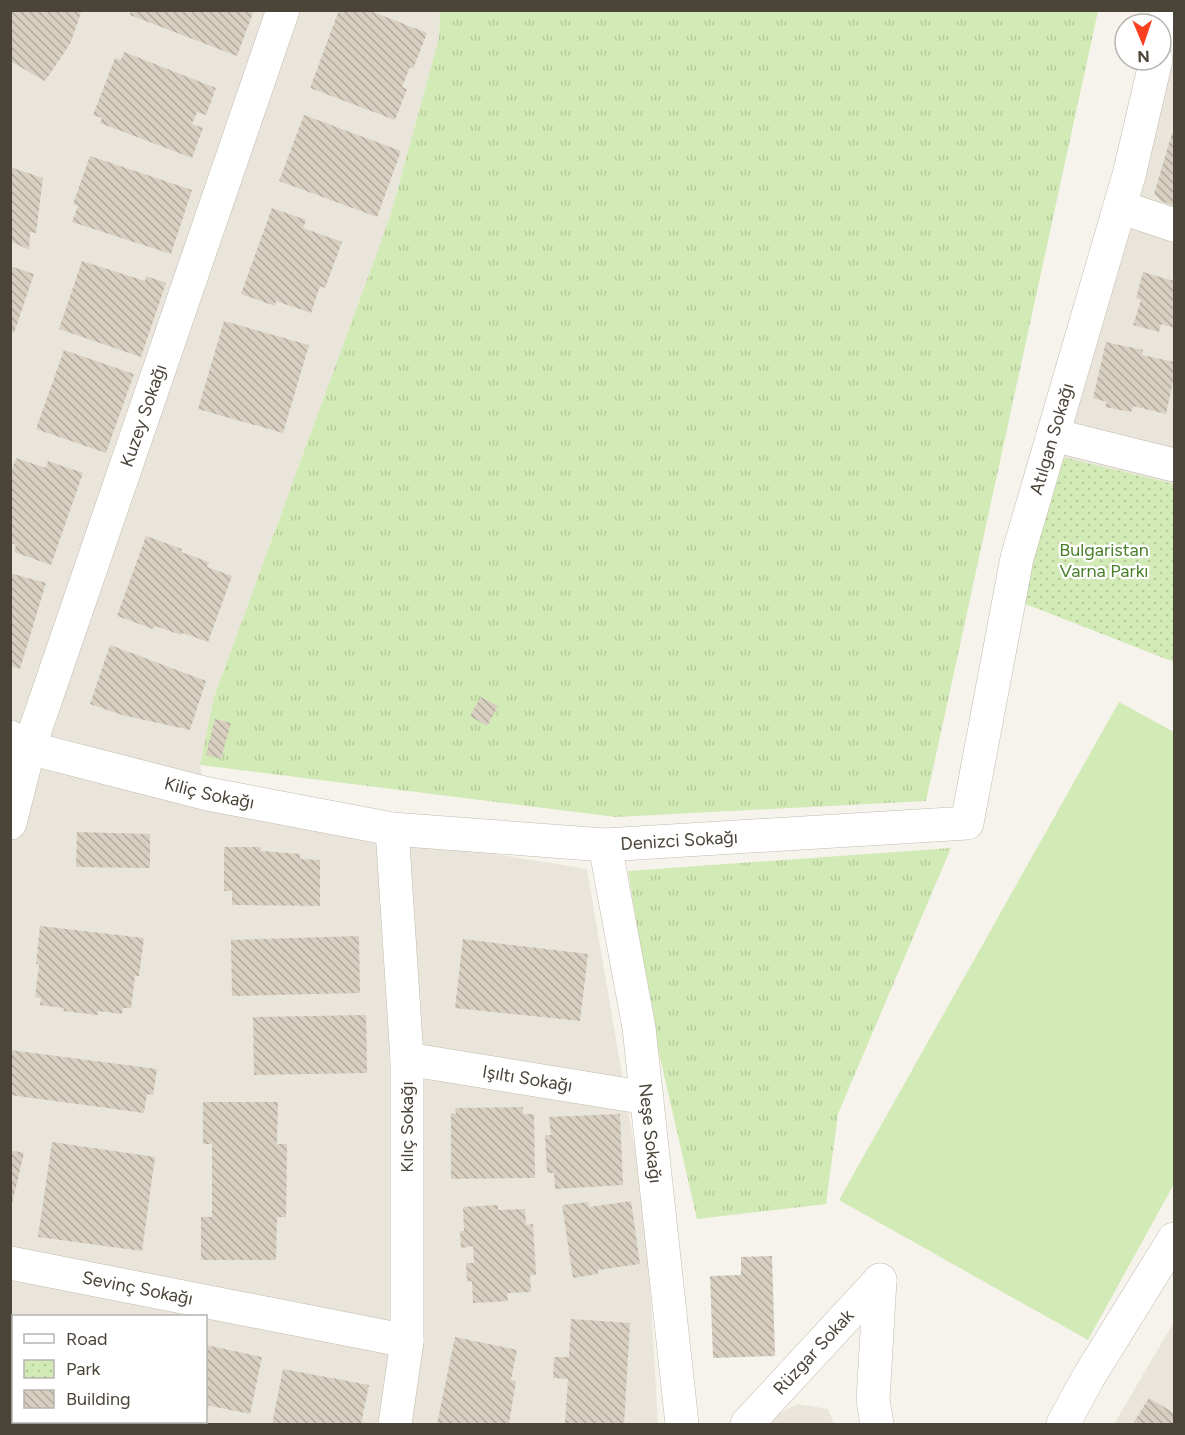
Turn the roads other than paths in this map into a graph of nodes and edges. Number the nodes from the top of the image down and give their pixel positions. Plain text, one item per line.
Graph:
1 (283, 10) edge
2 (1153, 72) edge
3 (1120, 207) junction
4 (1174, 225) edge
5 (1053, 435) junction
6 (1174, 465) edge
7 (20, 743) edge
8 (10, 822) edge
9 (967, 823) joint
10 (392, 829) junction
11 (606, 845) junction
12 (407, 1059) junction
13 (647, 1098) junction
14 (1174, 1239) edge
15 (10, 1263) edge
16 (407, 1341) junction
17 (395, 1425) edge
18 (682, 1425) edge
19 (747, 1425) edge
20 (877, 1425) edge
21 (1063, 1425) edge

1 - 7 street, Kuzey Sokağı
2 - 3 street, Atılgan Sokağı
3 - 4 street
3 - 5 street, Atılgan Sokağı
5 - 6 street
5 - 9 street, Atılgan Sokağı
7 - 8 street, Kuzey Sokağı
7 - 10 street, Kiliç Sokağı
9 - 11 street, Denizci Sokağı
10 - 11 street, Denizci Sokağı
10 - 12 street, Kılıç Sokağı
11 - 13 street, Neşe Sokağı
12 - 13 street, Işıltı Sokağı
12 - 16 street, Kılıç Sokağı
13 - 18 street, Neşe Sokağı
14 - 21 street
15 - 16 street, Sevinç Sokağı
16 - 17 street, Kılıç Sokağı
19 - 20 street, Rüzgar Sokak

